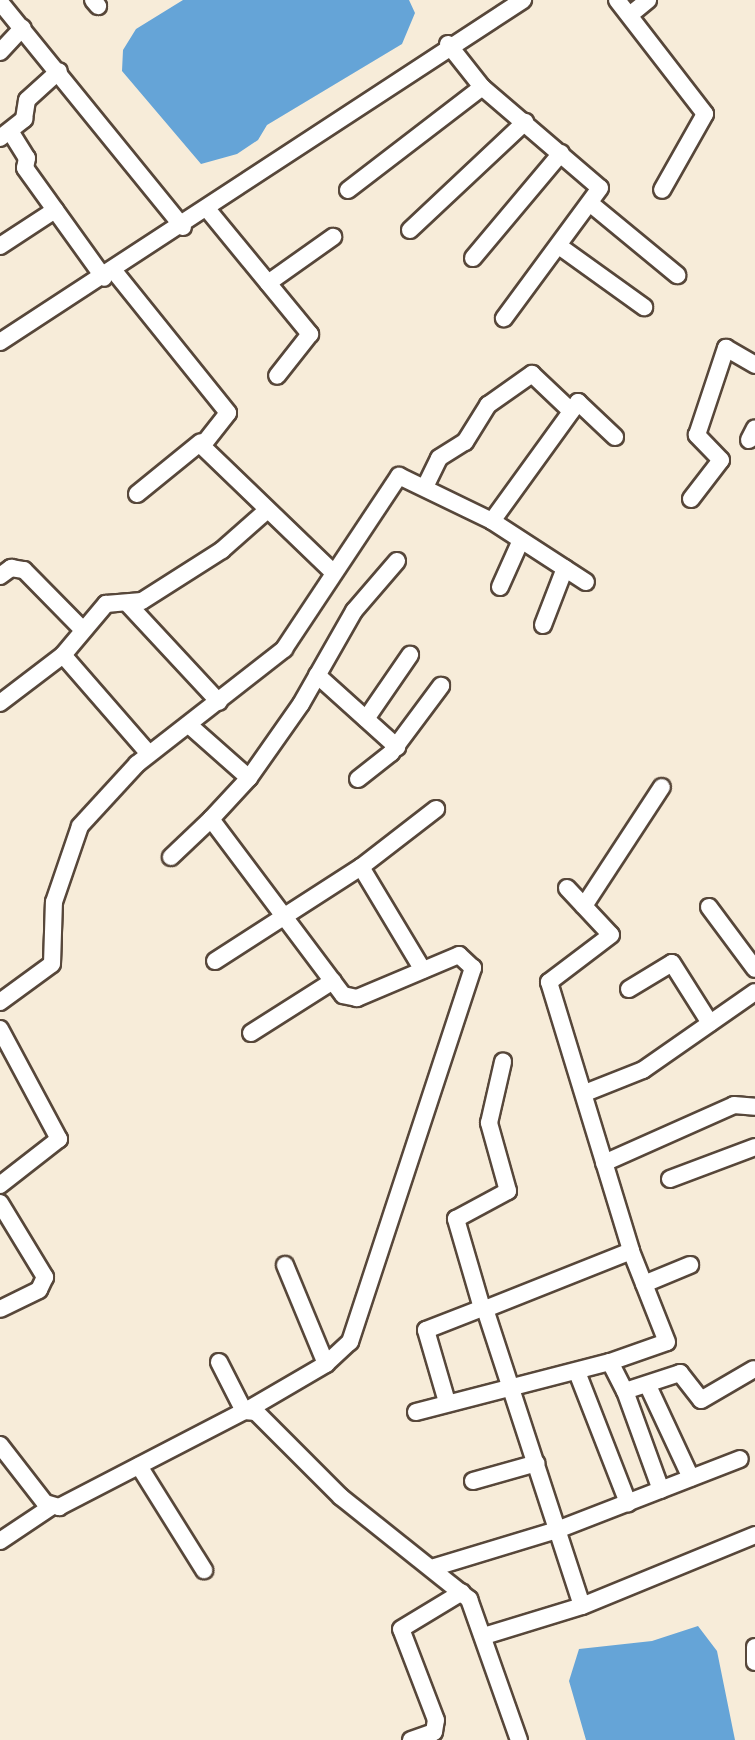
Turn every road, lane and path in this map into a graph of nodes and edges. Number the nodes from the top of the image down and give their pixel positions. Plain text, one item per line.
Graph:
1 (523, 0) edge
2 (617, 0) edge
3 (648, 0) edge
4 (0, 2) edge
5 (631, 14) junction
6 (22, 28) junction
7 (448, 44) junction
8 (0, 52) edge
9 (60, 71) junction
10 (482, 87) junction
11 (525, 122) junction
12 (5, 134) edge
13 (561, 153) junction
14 (348, 190) dead end
15 (662, 190) dead end
16 (591, 204) junction
17 (55, 210) junction
18 (208, 210) junction
19 (184, 227) junction
20 (411, 230) dead end
21 (333, 237) dead end
22 (0, 246) edge
23 (559, 246) junction
24 (474, 258) dead end
25 (109, 274) junction
26 (677, 275) dead end
27 (268, 283) junction
28 (645, 307) dead end
29 (504, 318) dead end
30 (0, 342) edge
31 (755, 365) edge
32 (277, 376) dead end
33 (571, 411) junction
34 (615, 437) dead end
35 (201, 442) junction
36 (425, 487) junction
37 (137, 494) dead end
38 (691, 499) dead end
39 (265, 512) junction
40 (492, 522) junction
41 (521, 540) junction
42 (397, 561) dead end
43 (565, 568) junction
44 (334, 573) junction
45 (0, 576) edge
46 (586, 582) dead end
47 (499, 587) dead end
48 (127, 603) junction
49 (543, 625) dead end
50 (83, 630) junction
51 (63, 655) junction
52 (410, 656) dead end
53 (317, 676) junction
54 (441, 686) dead end
55 (0, 702) edge
56 (219, 702) junction
57 (366, 719) junction
58 (189, 725) junction
59 (397, 747) junction
60 (149, 754) junction
61 (249, 778) junction
62 (358, 779) dead end
63 (662, 787) dead end
64 (436, 809) dead end
65 (211, 819) junction
66 (171, 857) dead end
67 (361, 867) junction
68 (567, 888) dead end
69 (584, 906) junction
70 (709, 907) dead end
71 (284, 918) junction
72 (215, 961) dead end
73 (755, 969) edge
74 (423, 970) junction
75 (332, 981) junction
76 (629, 989) dead end
77 (755, 992) edge
78 (1, 999) edge
79 (710, 1023) junction
80 (0, 1029) edge
81 (251, 1033) dead end
82 (503, 1062) dead end
83 (585, 1093) junction
84 (755, 1107) edge
85 (755, 1147) edge
86 (604, 1163) junction
87 (670, 1179) dead end
88 (0, 1185) edge
89 (0, 1203) edge
90 (631, 1251) junction
91 (285, 1265) dead end
92 (690, 1265) dead end
93 (644, 1284) junction
94 (483, 1307) junction
95 (0, 1309) edge
96 (219, 1362) dead end
97 (610, 1362) junction
98 (326, 1364) junction
99 (754, 1369) edge
100 (577, 1372) junction
101 (509, 1383) junction
102 (649, 1388) junction
103 (625, 1391) junction
104 (447, 1402) junction
105 (246, 1410) junction
106 (416, 1412) dead end
107 (0, 1445) edge
108 (740, 1459) dead end
109 (537, 1462) junction
110 (139, 1466) junction
111 (691, 1478) junction
112 (473, 1481) dead end
113 (661, 1490) junction
114 (628, 1503) junction
115 (51, 1507) junction
116 (557, 1531) junction
117 (755, 1535) edge
118 (0, 1540) edge
119 (435, 1567) junction
120 (204, 1570) dead end
121 (462, 1592) junction
122 (582, 1606) junction
123 (484, 1636) junction
124 (755, 1647) edge
125 (755, 1662) edge
126 (411, 1740) edge
127 (519, 1740) edge

1 - 7 street
2 - 5 street
3 - 5 street
4 - 6 street
5 - 15 street
6 - 8 street
6 - 9 street
7 - 10 street
7 - 18 street
9 - 12 street
9 - 19 street
10 - 11 street
10 - 14 street
11 - 13 street
11 - 20 street
12 - 17 street
13 - 16 street
13 - 24 street
16 - 23 street
16 - 26 street
17 - 22 street
17 - 25 street
18 - 19 street
18 - 27 street
19 - 25 street
21 - 27 street
23 - 28 street
23 - 29 street
25 - 30 street
25 - 35 street
27 - 32 street
31 - 38 street
33 - 34 street
33 - 36 street
33 - 40 street
35 - 37 street
35 - 39 street
36 - 40 street
36 - 44 street
39 - 44 street
39 - 48 street
40 - 41 street
41 - 43 street
41 - 47 street
42 - 53 street
43 - 46 street
43 - 49 street
44 - 56 street
45 - 50 street
48 - 50 street
48 - 56 street
50 - 51 street
51 - 55 street
51 - 60 street
52 - 57 street
53 - 57 street
53 - 61 street
54 - 59 street
56 - 58 street
57 - 59 street
58 - 60 street
58 - 61 street
59 - 62 street
60 - 78 street
61 - 65 street
63 - 69 street
64 - 67 street
65 - 66 street
65 - 71 street
67 - 71 street
67 - 74 street
68 - 69 street
69 - 83 street
70 - 73 street
71 - 72 street
71 - 75 street
74 - 75 street
74 - 98 street
75 - 81 street
76 - 79 street
77 - 79 street
79 - 83 street
80 - 88 street
82 - 94 street
83 - 86 street
84 - 86 street
85 - 87 street
86 - 90 street
89 - 95 street
90 - 93 street
90 - 94 street
91 - 98 street
92 - 93 street
93 - 97 street
94 - 101 street
94 - 104 street
96 - 105 street
97 - 100 street
97 - 103 street
98 - 105 street
99 - 102 street
100 - 101 street
100 - 114 street
101 - 104 street
101 - 109 street
102 - 103 street
102 - 111 street
103 - 113 street
104 - 106 street
105 - 110 street
105 - 119 street
107 - 115 street
108 - 111 street
109 - 112 street
109 - 116 street
110 - 115 street
110 - 120 street
111 - 113 street
113 - 114 street
114 - 116 street
115 - 118 street
116 - 119 street
116 - 122 street
117 - 122 street
119 - 121 street
121 - 123 street
121 - 126 street
122 - 123 street
123 - 127 street
124 - 125 street

